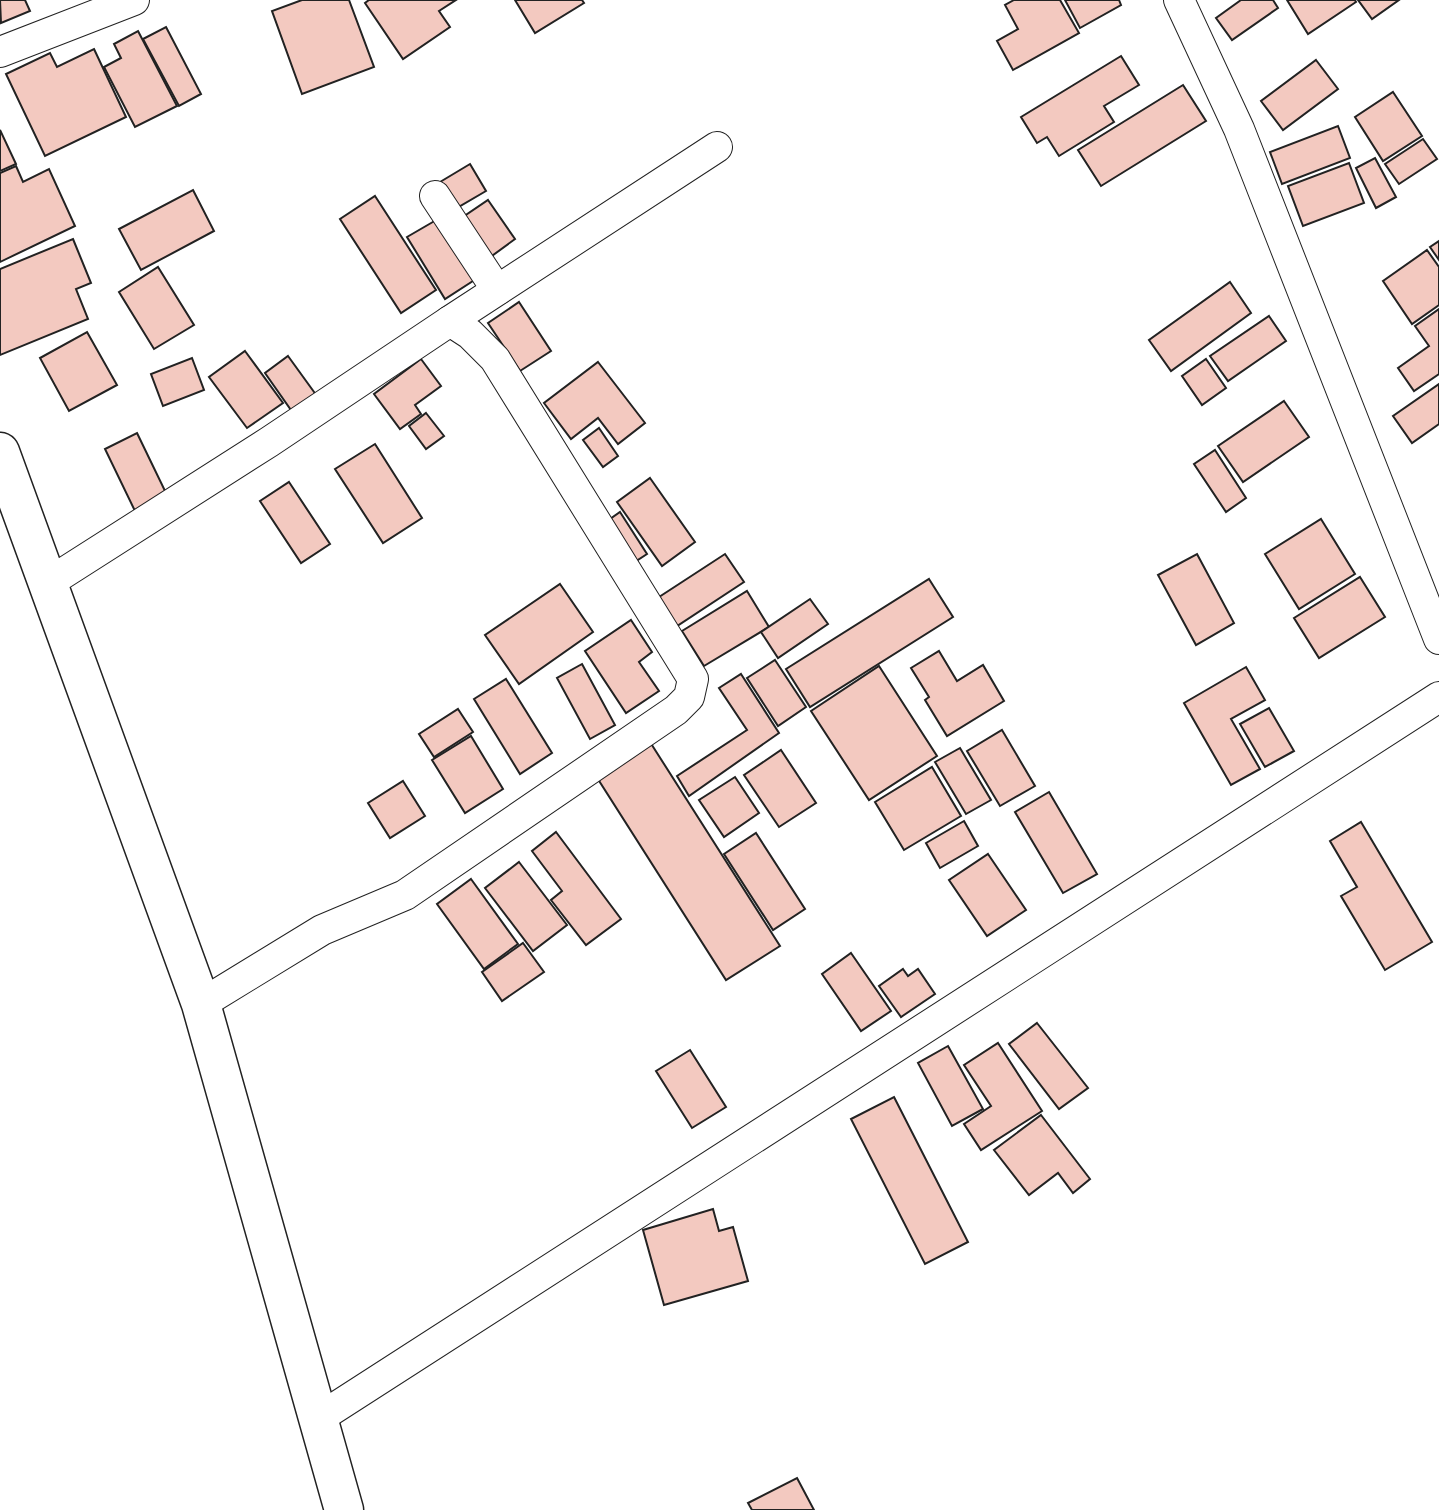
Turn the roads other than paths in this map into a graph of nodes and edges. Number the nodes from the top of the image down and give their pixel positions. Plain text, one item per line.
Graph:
1 (134, 0) edge
2 (1189, 4) edge
3 (0, 52) edge
4 (717, 147) dead end
5 (435, 196) dead end
6 (497, 290) junction
7 (450, 321) junction
8 (0, 452) edge
9 (48, 583) junction
10 (1439, 639) edge
11 (1439, 697) edge
12 (201, 1004) junction
13 (316, 1420) junction
14 (344, 1510) edge

1 - 3 street
2 - 10 street
4 - 6 street
5 - 6 street
6 - 7 street
7 - 9 street
7 - 12 street
8 - 9 street
9 - 12 street
11 - 13 street
12 - 13 street
13 - 14 street

